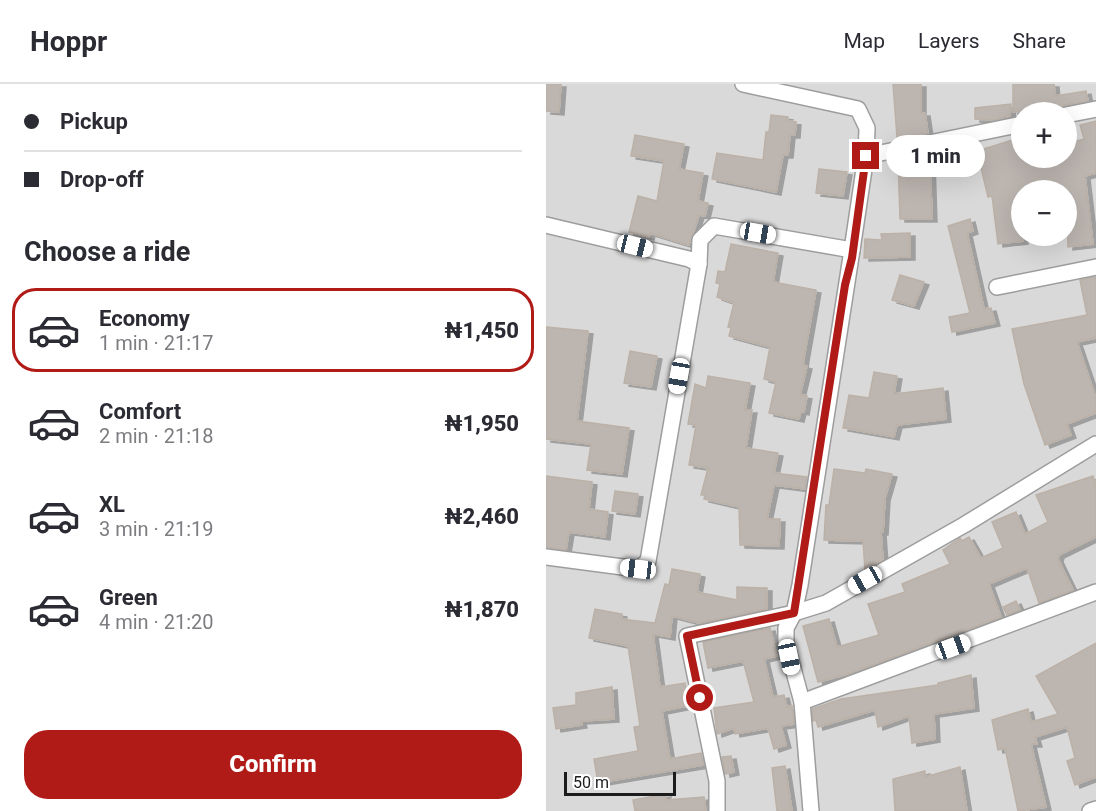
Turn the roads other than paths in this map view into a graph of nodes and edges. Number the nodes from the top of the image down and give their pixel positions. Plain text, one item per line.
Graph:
1 (743, 84) edge
2 (1096, 109) edge
3 (1077, 113) edge
4 (1011, 126) edge
5 (866, 156) junction
6 (546, 225) edge
7 (852, 250) junction
8 (699, 264) junction
9 (1096, 267) edge
10 (997, 287) dead end
11 (1096, 444) edge
12 (546, 557) edge
13 (1096, 592) edge
14 (794, 613) junction
15 (802, 702) junction
16 (1096, 809) edge
17 (717, 811) edge
18 (811, 811) edge
19 (1090, 811) edge

1 - 5 street
2 - 3 street
4 - 5 street
5 - 7 street
6 - 8 street
7 - 8 street
7 - 14 street
8 - 12 street
9 - 10 street
11 - 14 street
13 - 15 street
14 - 15 street
14 - 17 street
15 - 18 street
16 - 19 street

